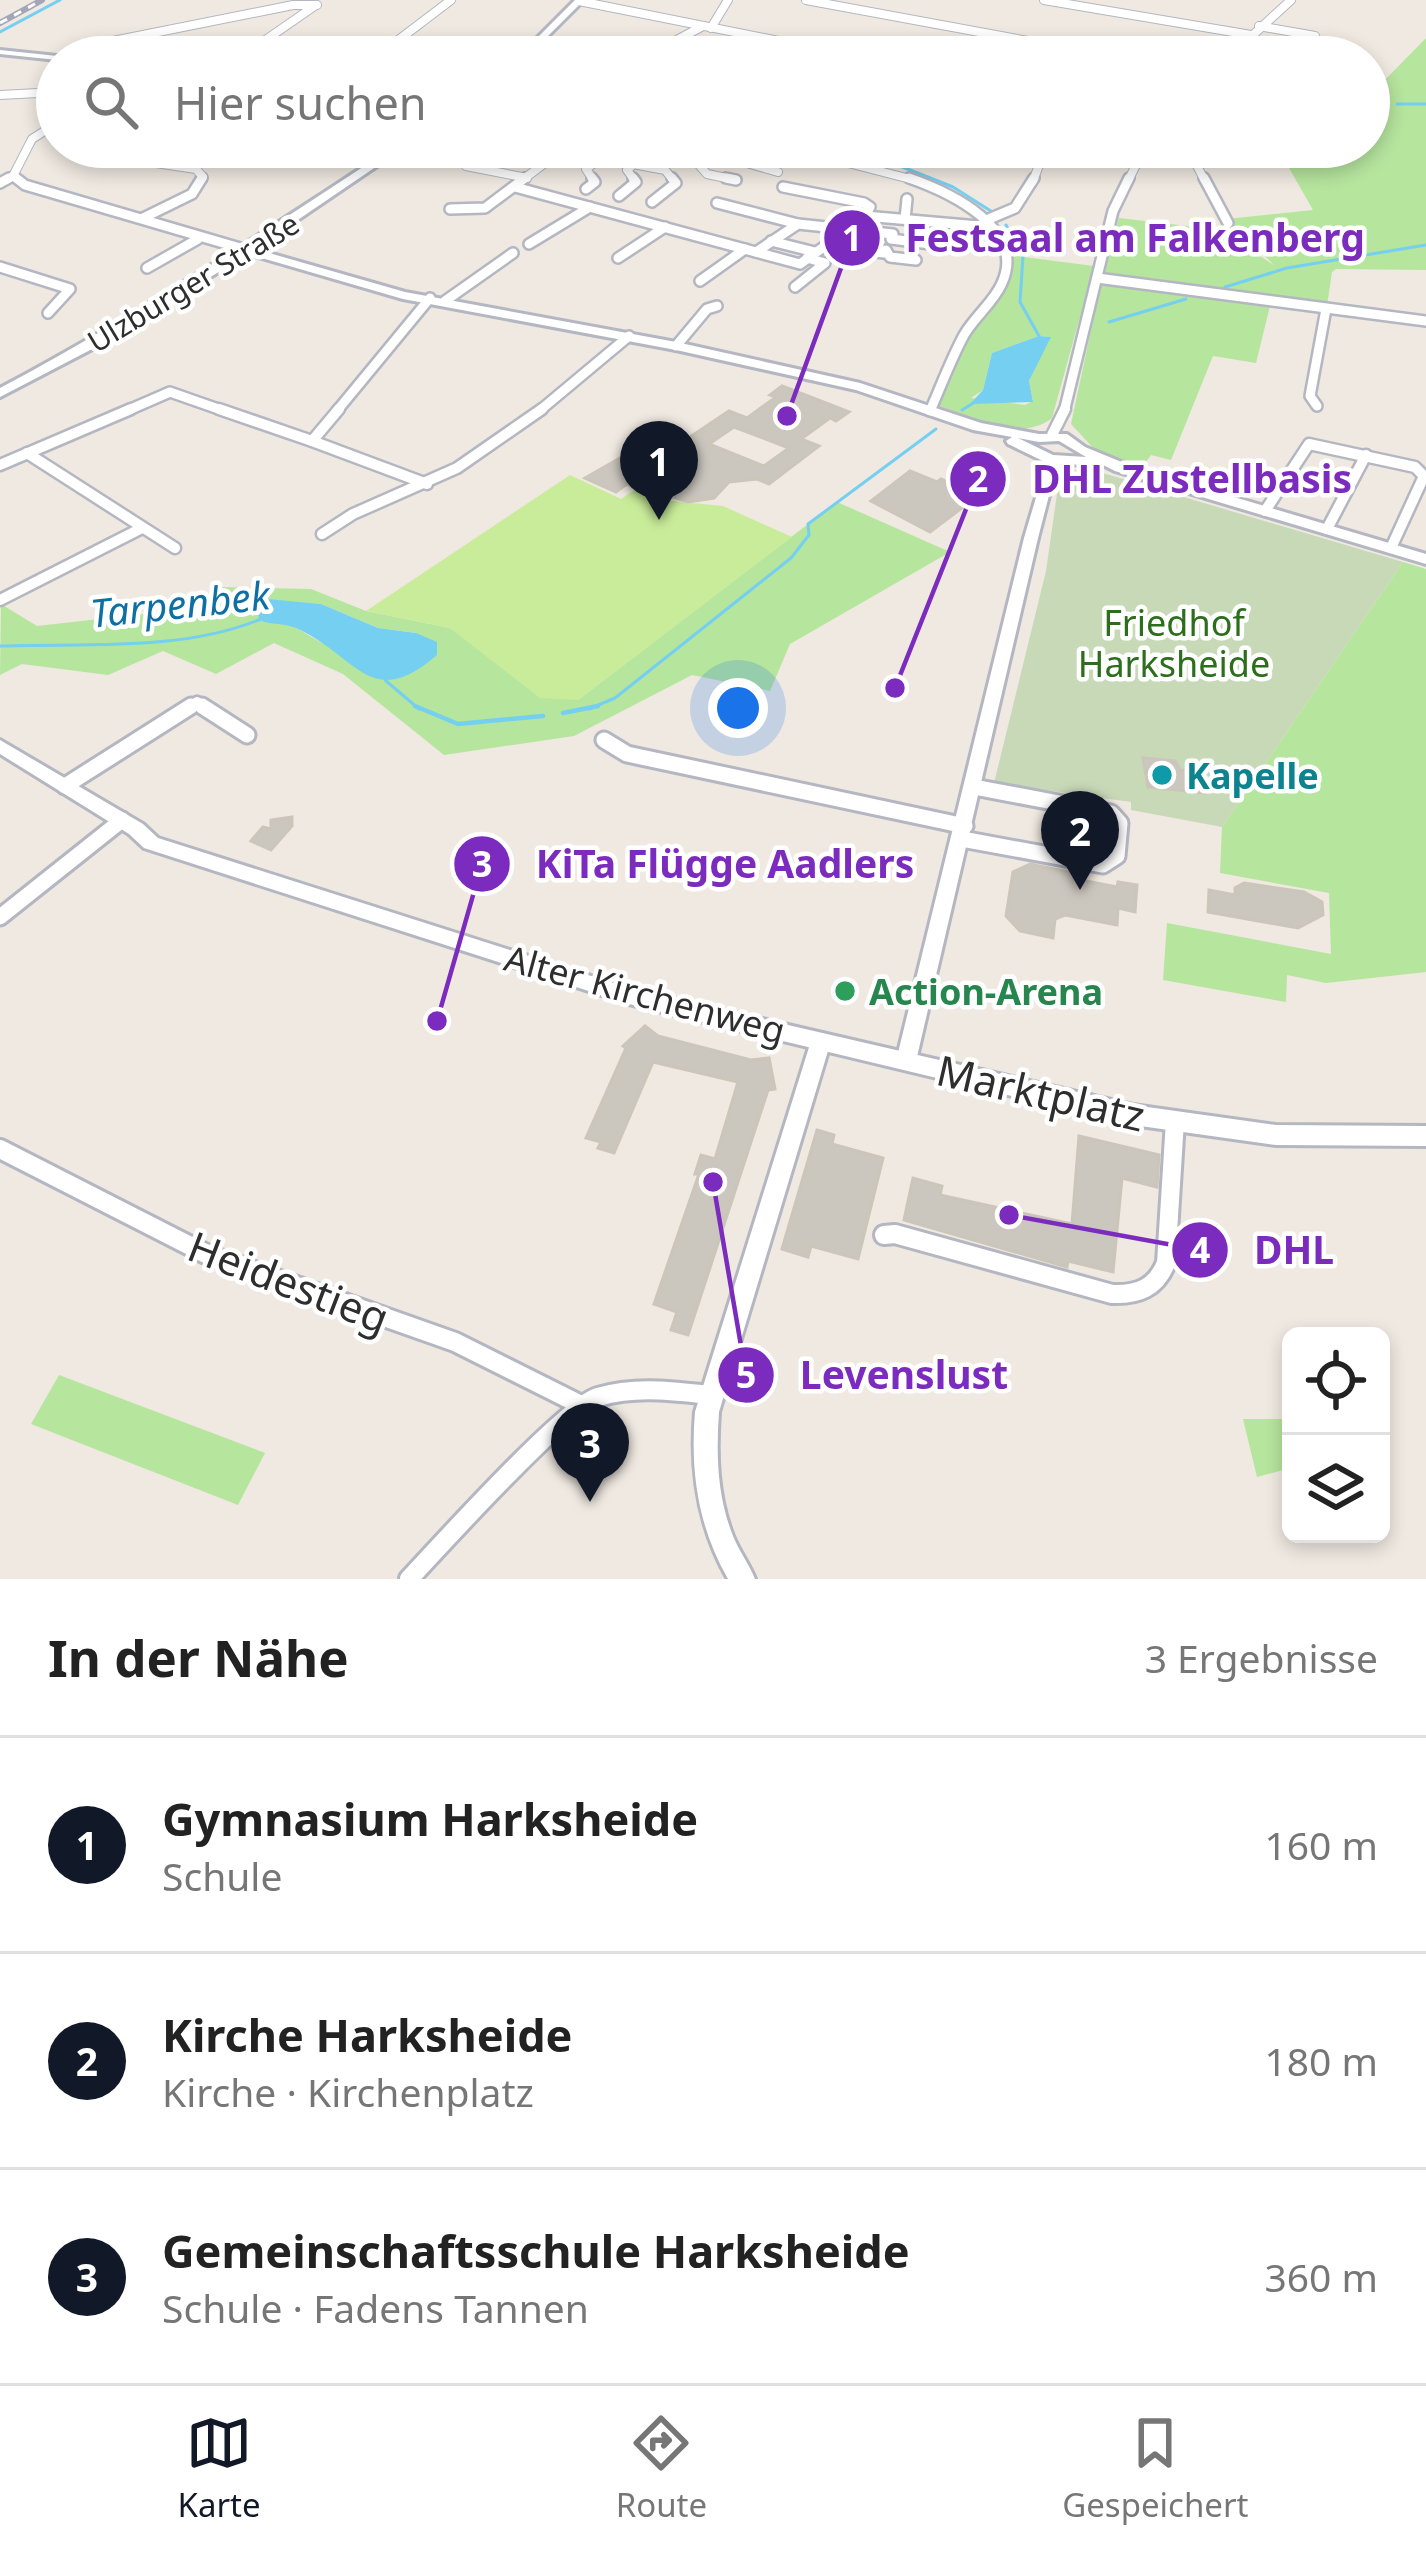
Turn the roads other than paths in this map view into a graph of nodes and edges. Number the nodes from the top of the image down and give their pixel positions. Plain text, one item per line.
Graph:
1 (451, 0) edge
2 (580, 0) edge
3 (728, 0) edge
4 (806, 0) edge
5 (1044, 0) edge
6 (1291, 0) edge
7 (321, 2) edge
8 (1259, 26) junction
9 (707, 27) junction
10 (1298, 33) dead end
11 (1251, 35) joint
12 (134, 36) edge
13 (272, 36) edge
14 (404, 36) edge
15 (543, 36) edge
16 (688, 36) edge
17 (753, 36) edge
18 (1001, 36) edge
19 (0, 52) edge
20 (36, 56) edge
21 (36, 94) edge
22 (3, 98) edge
23 (36, 139) edge
24 (189, 168) edge
25 (371, 168) edge
26 (476, 168) edge
27 (540, 168) edge
28 (587, 168) edge
29 (630, 168) edge
30 (652, 168) edge
31 (702, 168) edge
32 (763, 168) edge
33 (874, 168) edge
34 (1038, 168) edge
35 (1133, 168) edge
36 (1198, 168) edge
37 (658, 169) joint
38 (778, 172) dead end
39 (13, 176) junction
40 (527, 178) junction
41 (736, 180) dead end
42 (0, 183) edge
43 (515, 187) junction
44 (783, 187) dead end
45 (586, 189) dead end
46 (619, 196) dead end
47 (938, 196) dead end
48 (907, 199) dead end
49 (652, 202) dead end
50 (717, 203) dead end
51 (590, 207) junction
52 (450, 209) dead end
53 (865, 216) junction
54 (143, 218) junction
55 (902, 220) junction
56 (949, 222) junction
57 (1228, 223) dead end
58 (798, 224) junction
59 (987, 224) junction
60 (665, 227) junction
61 (858, 229) junction
62 (892, 236) junction
63 (198, 238) junction
64 (771, 241) junction
65 (260, 242) junction
66 (529, 244) dead end
67 (946, 246) dead end
68 (247, 250) junction
69 (750, 250) junction
70 (884, 253) junction
71 (514, 254) dead end
72 (811, 255) junction
73 (619, 258) dead end
74 (916, 260) dead end
75 (0, 267) edge
76 (147, 268) dead end
77 (321, 270) junction
78 (1097, 278) junction
79 (700, 281) dead end
80 (795, 287) dead end
81 (438, 300) junction
82 (718, 306) dead end
83 (1327, 309) junction
84 (48, 313) dead end
85 (1426, 321) edge
86 (629, 336) junction
87 (676, 346) junction
88 (0, 393) edge
89 (1317, 406) dead end
90 (930, 411) junction
91 (312, 441) junction
92 (1056, 448) junction
93 (26, 453) junction
94 (1366, 455) junction
95 (0, 465) edge
96 (428, 484) junction
97 (1265, 511) junction
98 (142, 527) junction
99 (1327, 530) junction
100 (322, 534) dead end
101 (175, 548) dead end
102 (1390, 548) junction
103 (1426, 559) edge
104 (0, 600) edge
105 (247, 735) dead end
106 (604, 740) dead end
107 (0, 746) edge
108 (65, 786) junction
109 (974, 787) junction
110 (129, 824) junction
111 (964, 833) junction
112 (0, 917) edge
113 (821, 1041) junction
114 (906, 1061) junction
115 (1175, 1121) junction
116 (1426, 1136) edge
117 (0, 1149) edge
118 (884, 1235) dead end
119 (710, 1396) junction
120 (581, 1405) junction
121 (409, 1579) edge
122 (742, 1579) edge

1 - 14 street
2 - 9 street
2 - 15 main road
3 - 9 street
4 - 18 street
5 - 11 street
6 - 8 street
7 - 12 street
7 - 13 street
8 - 10 street
8 - 11 street
9 - 16 street
9 - 17 street
19 - 20 street
21 - 22 street
23 - 39 street
24 - 54 street
25 - 65 main road, Ulzburger Straße
26 - 40 street
27 - 40 street
28 - 45 street
29 - 46 street
30 - 37 street
31 - 41 street
32 - 38 street
33 - 59 street
34 - 59 street
35 - 78 street
36 - 57 street
37 - 49 street
39 - 42 street
39 - 54 street
40 - 43 street
43 - 51 street
43 - 52 street
44 - 53 street
47 - 56 street
48 - 55 street
50 - 58 street
51 - 60 street
51 - 66 street
53 - 55 street
53 - 61 street
54 - 63 street
55 - 56 street
55 - 62 street
56 - 59 street
58 - 61 street
58 - 64 street
59 - 90 street
60 - 69 street
60 - 73 street
61 - 62 street
62 - 67 street
62 - 70 street
63 - 68 street
63 - 76 street
64 - 69 street
64 - 72 street
65 - 68 main road, Ulzburger Straße
65 - 77 main road
68 - 77 main road
68 - 88 main road, Ulzburger Straße
69 - 72 street
69 - 79 street
70 - 72 street
70 - 74 street
71 - 81 street
72 - 80 street
75 - 84 street
77 - 81 main road
78 - 83 street
78 - 92 street
81 - 86 main road
81 - 91 street
82 - 87 street
83 - 85 street
83 - 89 street
86 - 87 main road
86 - 96 street
87 - 90 main road
90 - 92 main road
91 - 93 street
91 - 96 street
92 - 97 main road
92 - 109 street
93 - 95 street
93 - 98 street
94 - 97 street
94 - 99 street
94 - 102 street
96 - 100 street
97 - 99 main road
98 - 101 street
98 - 104 street
99 - 102 main road
102 - 103 main road
105 - 108 street
106 - 111 street
107 - 108 main road, Alter Kirchenweg
108 - 110 main road, Alter Kirchenweg
109 - 111 street
109 - 111 street
110 - 112 street
110 - 113 main road, Alter Kirchenweg
111 - 114 street
113 - 114 main road, Alter Kirchenweg
113 - 119 street
114 - 115 main road, Marktplatz
115 - 116 main road, Marktplatz
115 - 118 street
117 - 120 street, Heidestieg
119 - 120 street
119 - 122 street
120 - 121 street

